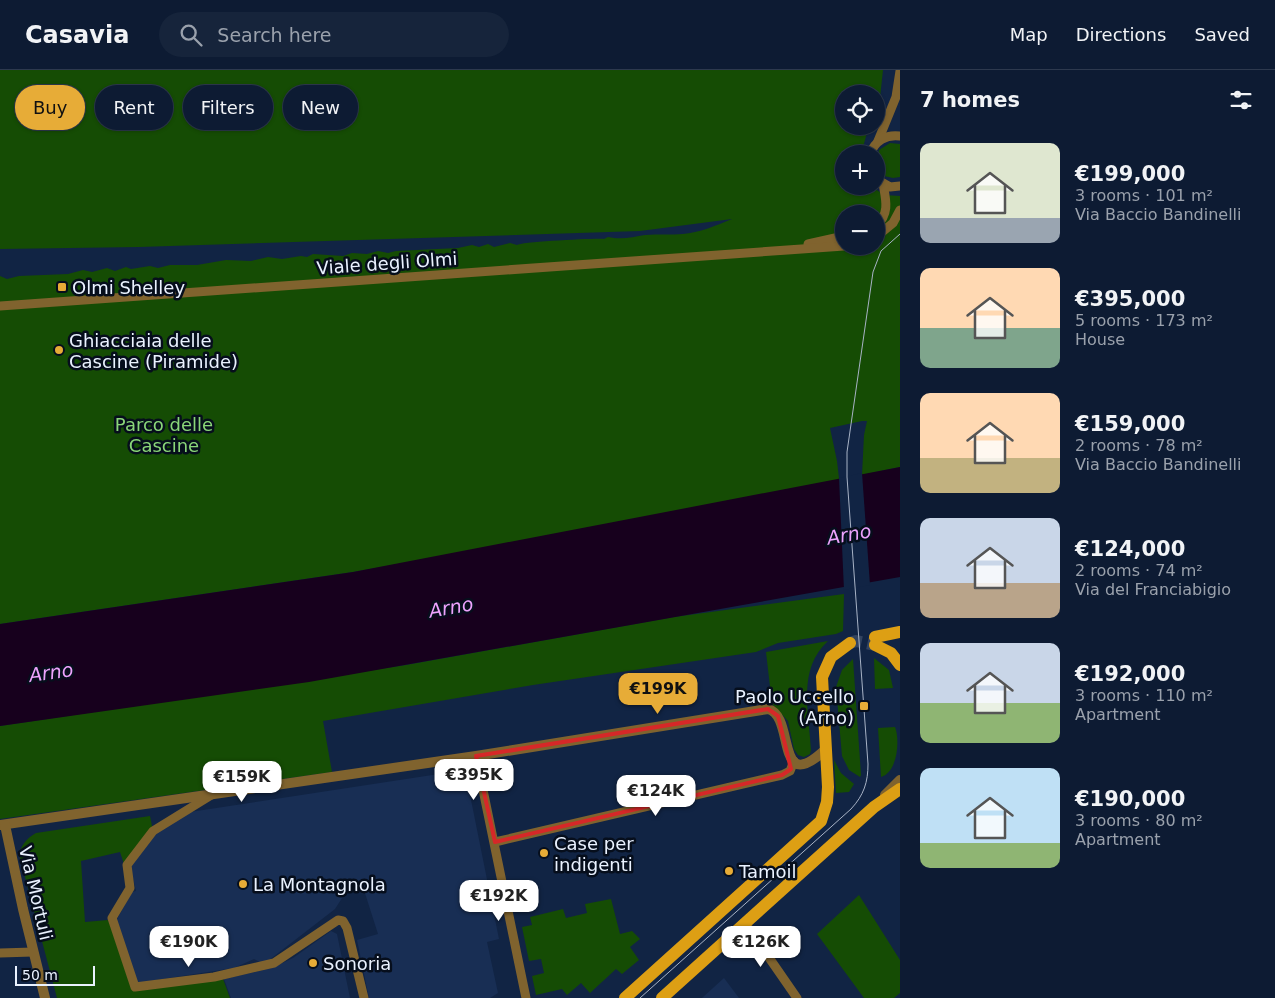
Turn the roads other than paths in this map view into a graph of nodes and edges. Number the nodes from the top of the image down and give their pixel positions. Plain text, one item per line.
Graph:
1 (900, 72) edge
2 (896, 97) junction
3 (900, 108) edge
4 (900, 136) edge
5 (878, 141) junction
6 (876, 145) edge
7 (885, 182) edge
8 (900, 186) edge
9 (883, 195) edge
10 (900, 210) edge
11 (885, 214) edge
12 (885, 230) edge
13 (835, 238) edge
14 (835, 247) edge
15 (776, 251) junction
16 (0, 306) edge
17 (900, 632) edge
18 (850, 643) tunnel mouth
19 (900, 665) edge
20 (825, 750) junction
21 (476, 756) junction
22 (794, 761) junction
23 (900, 780) edge
24 (894, 793) edge
25 (213, 794) junction
26 (874, 807) junction
27 (3, 825) edge
28 (495, 842) junction
29 (745, 924) junction
30 (33, 952) junction
31 (0, 953) edge
32 (45, 998) edge
33 (364, 998) edge
34 (526, 998) edge
35 (625, 998) edge
36 (662, 998) edge
37 (797, 998) edge

1 - 2 street
2 - 3 street
2 - 5 street
4 - 5 street
5 - 6 street
7 - 8 street
9 - 11 street
10 - 12 street
13 - 15 street, Viale degli Olmi
14 - 15 street, Viale degli Olmi
15 - 16 street, Viale degli Olmi
17 - 19 main road
18 - 20 main road
20 - 22 street
20 - 35 main road
21 - 22 street
21 - 25 street
21 - 28 street
22 - 28 street
23 - 26 street
24 - 26 main road
25 - 27 street
25 - 33 street
26 - 29 main road
27 - 30 street, Via Mortuli
28 - 34 street
29 - 36 main road
29 - 37 street
30 - 31 street
30 - 32 street, Via Mortuli

